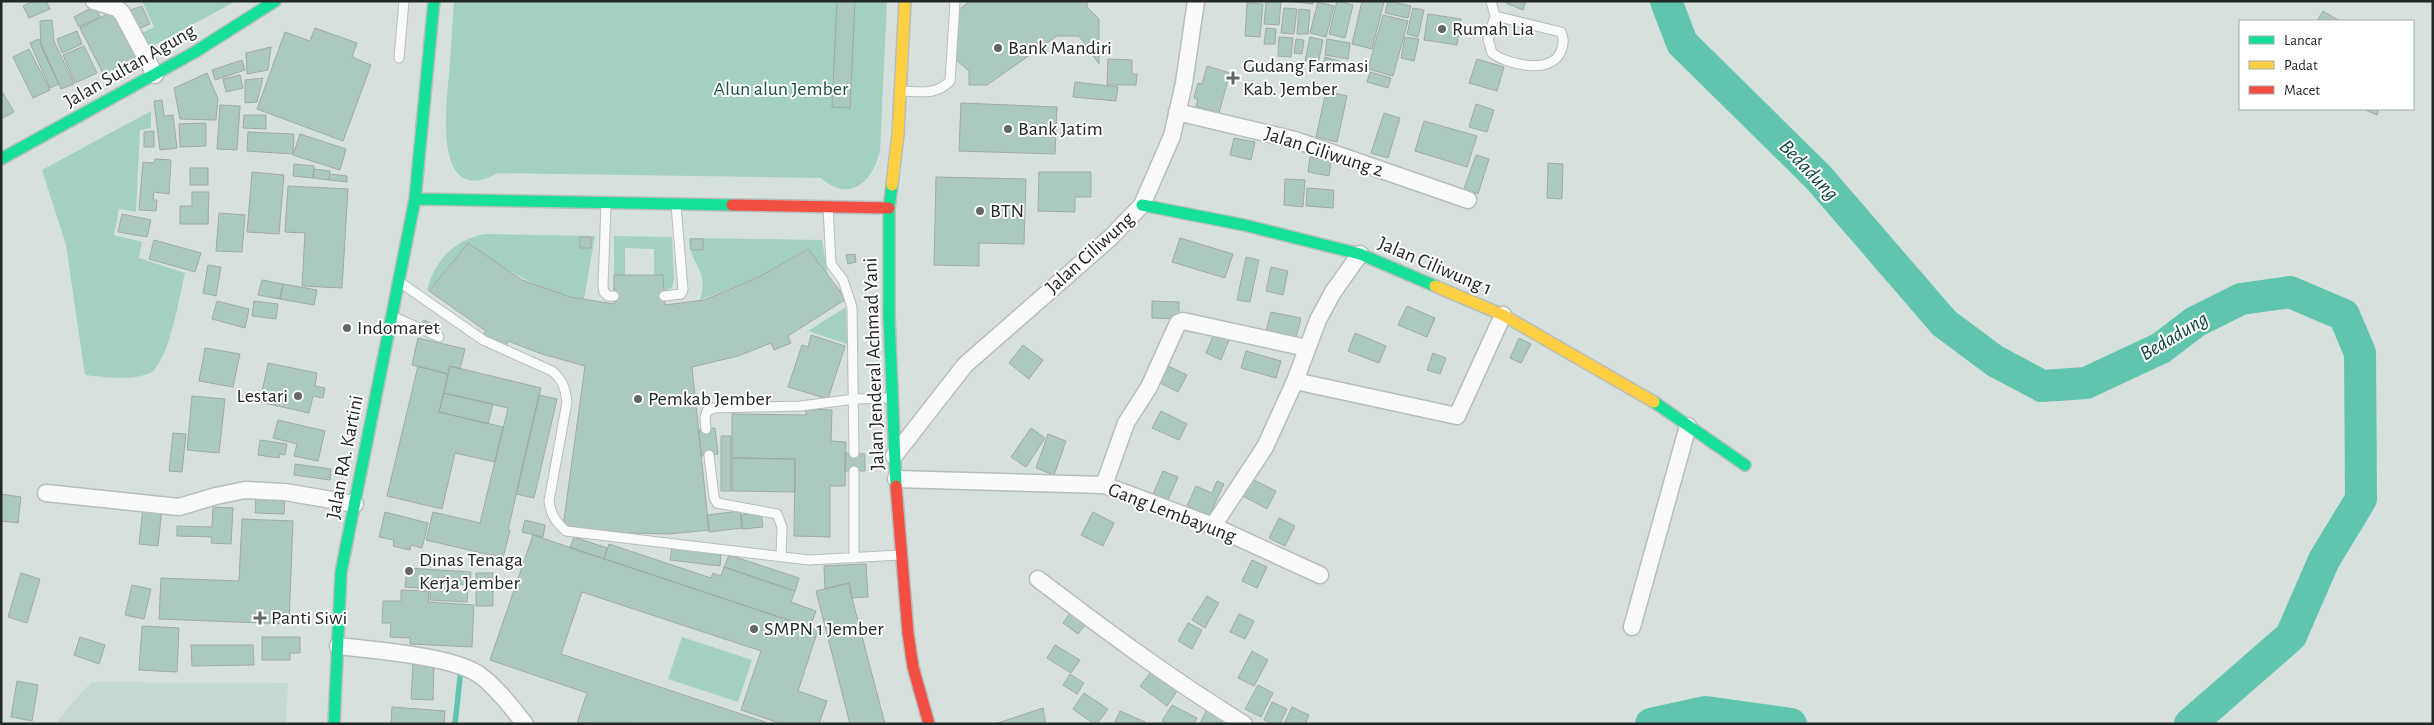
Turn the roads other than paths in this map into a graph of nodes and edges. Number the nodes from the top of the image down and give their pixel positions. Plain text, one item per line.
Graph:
1 (94, 1) edge
2 (275, 1) edge
3 (404, 1) edge
4 (434, 1) edge
5 (905, 1) edge
6 (955, 1) edge
7 (1196, 1) edge
8 (1491, 1) edge
9 (1495, 16) junction
10 (399, 58) dead end
11 (155, 75) junction
12 (901, 91) junction
13 (1177, 112) junction
14 (1, 159) edge
15 (415, 199) junction
16 (1468, 200) dead end
17 (606, 202) junction
18 (676, 203) junction
19 (828, 205) junction
20 (1142, 205) junction
21 (889, 208) junction
22 (1360, 254) junction
23 (398, 281) junction
24 (614, 296) dead end
25 (664, 296) dead end
26 (392, 316) junction
27 (1503, 316) junction
28 (438, 337) dead end
29 (1307, 348) junction
30 (1295, 381) junction
31 (892, 398) junction
32 (854, 399) junction
33 (1688, 426) junction
34 (706, 429) dead end
35 (854, 454) dead end
36 (709, 455) dead end
37 (894, 456) junction
38 (1745, 465) dead end
39 (854, 471) dead end
40 (896, 478) junction
41 (1104, 485) junction
42 (46, 493) dead end
43 (355, 504) junction
44 (1213, 526) junction
45 (901, 555) junction
46 (781, 557) junction
47 (854, 558) junction
48 (1320, 575) dead end
49 (1038, 579) dead end
50 (1632, 627) dead end
51 (338, 646) junction
52 (334, 724) edge
53 (526, 724) edge
54 (929, 724) edge
55 (1244, 724) edge

1 - 11 street
2 - 11 main road, Jalan Sultan Agung
3 - 10 lane
4 - 15 main road, Jalan RA. Kartini
5 - 12 main road, Jalan Jenderal Achmad Yani
6 - 12 lane
7 - 13 street, Jalan Ciliwung
8 - 9 lane
9 - 9 lane
11 - 14 main road, Jalan Sultan Agung
12 - 21 main road, Jalan Jenderal Achmad Yani
13 - 16 street, Jalan Ciliwung 2
13 - 20 street, Jalan Ciliwung
15 - 17 main road
15 - 23 main road, Jalan RA. Kartini
17 - 18 main road
17 - 24 lane
18 - 19 main road
18 - 25 lane
19 - 21 main road
19 - 32 lane
20 - 22 main road, Jalan Ciliwung 1
20 - 37 street, Jalan Ciliwung
21 - 31 main road, Jalan Jenderal Achmad Yani
22 - 27 main road, Jalan Ciliwung 1
22 - 29 street
23 - 26 main road, Jalan RA. Kartini
23 - 46 lane
26 - 28 lane
26 - 43 main road, Jalan RA. Kartini
27 - 30 street
27 - 33 main road, Jalan Ciliwung 1
29 - 30 street
29 - 41 street
30 - 44 street
31 - 32 lane
31 - 37 main road, Jalan Jenderal Achmad Yani
32 - 34 lane
32 - 35 lane
33 - 38 main road, Jalan Ciliwung 1
33 - 50 street
36 - 46 lane
37 - 40 main road, Jalan Jenderal Achmad Yani
39 - 47 lane
40 - 41 street, Gang Lembayung
40 - 45 main road, Jalan Jenderal Achmad Yani
41 - 44 street, Gang Lembayung
42 - 43 street
43 - 51 main road, Jalan RA. Kartini
44 - 48 street, Gang Lembayung
45 - 47 lane
45 - 54 main road, Jalan Jenderal Achmad Yani
46 - 47 lane
49 - 55 street
51 - 52 main road, Jalan RA. Kartini
51 - 53 street

